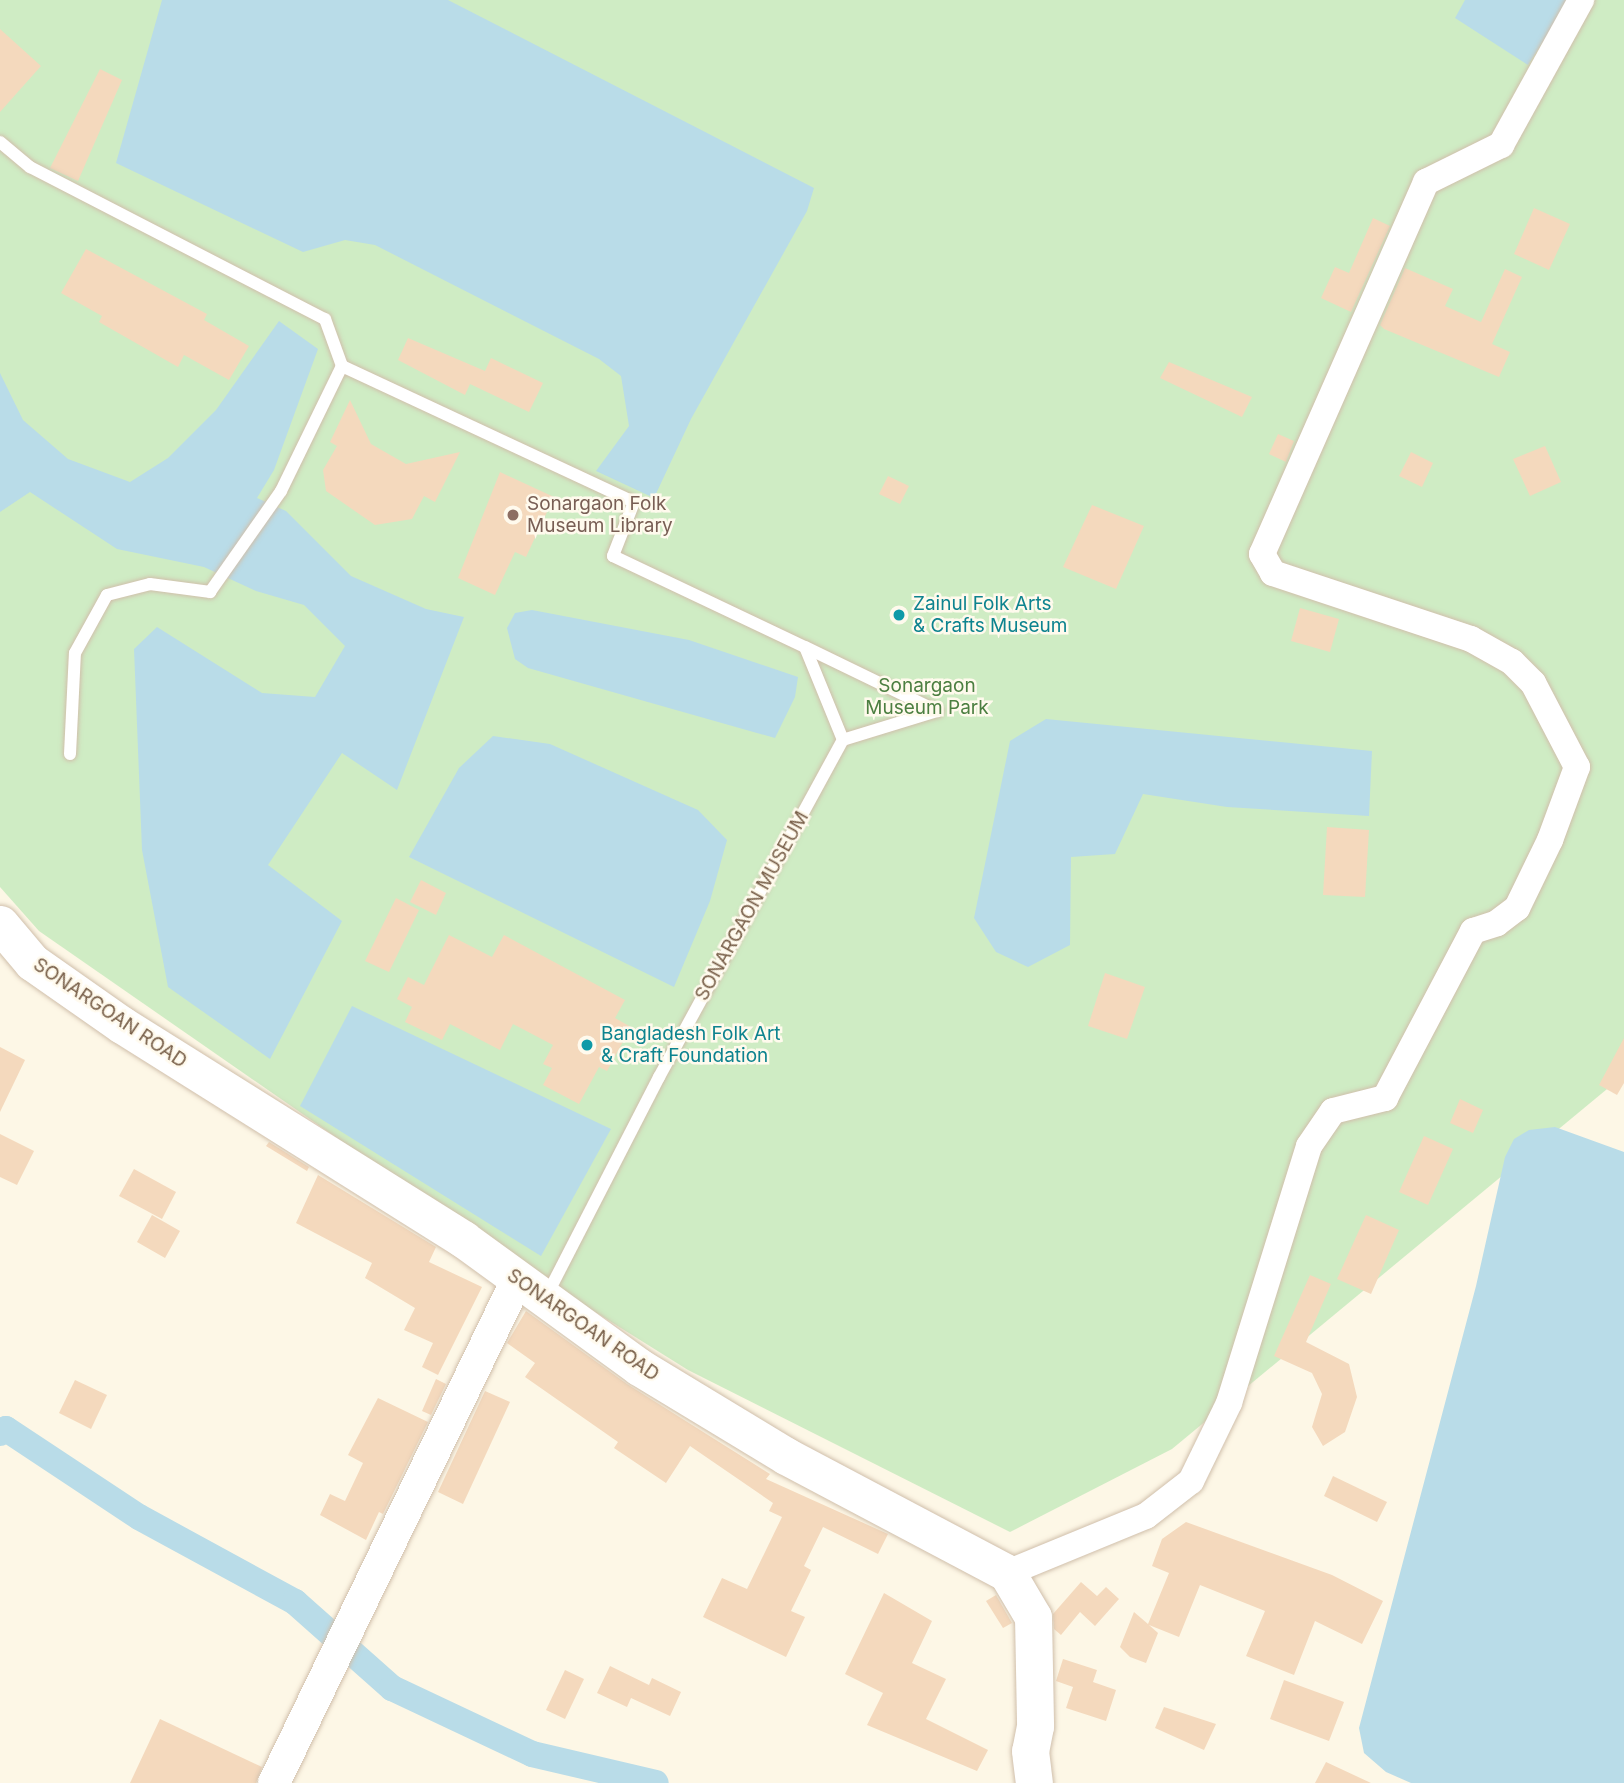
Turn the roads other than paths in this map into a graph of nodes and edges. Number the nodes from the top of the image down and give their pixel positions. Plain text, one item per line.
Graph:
1 (1581, 0) edge
2 (0, 142) edge
3 (342, 366) junction
4 (805, 647) junction
5 (843, 740) junction
6 (70, 754) dead end
7 (0, 924) edge
8 (533, 1287) junction
9 (1007, 1573) junction
10 (274, 1783) edge
11 (1034, 1783) edge

1 - 9 street
2 - 3 lane
3 - 4 lane
3 - 6 lane
4 - 5 lane
4 - 5 lane
5 - 8 lane, SONARGAON MUSEUM
7 - 8 main road, SONARGOAN ROAD
8 - 9 main road, SONARGOAN ROAD
8 - 10 street
9 - 11 main road

